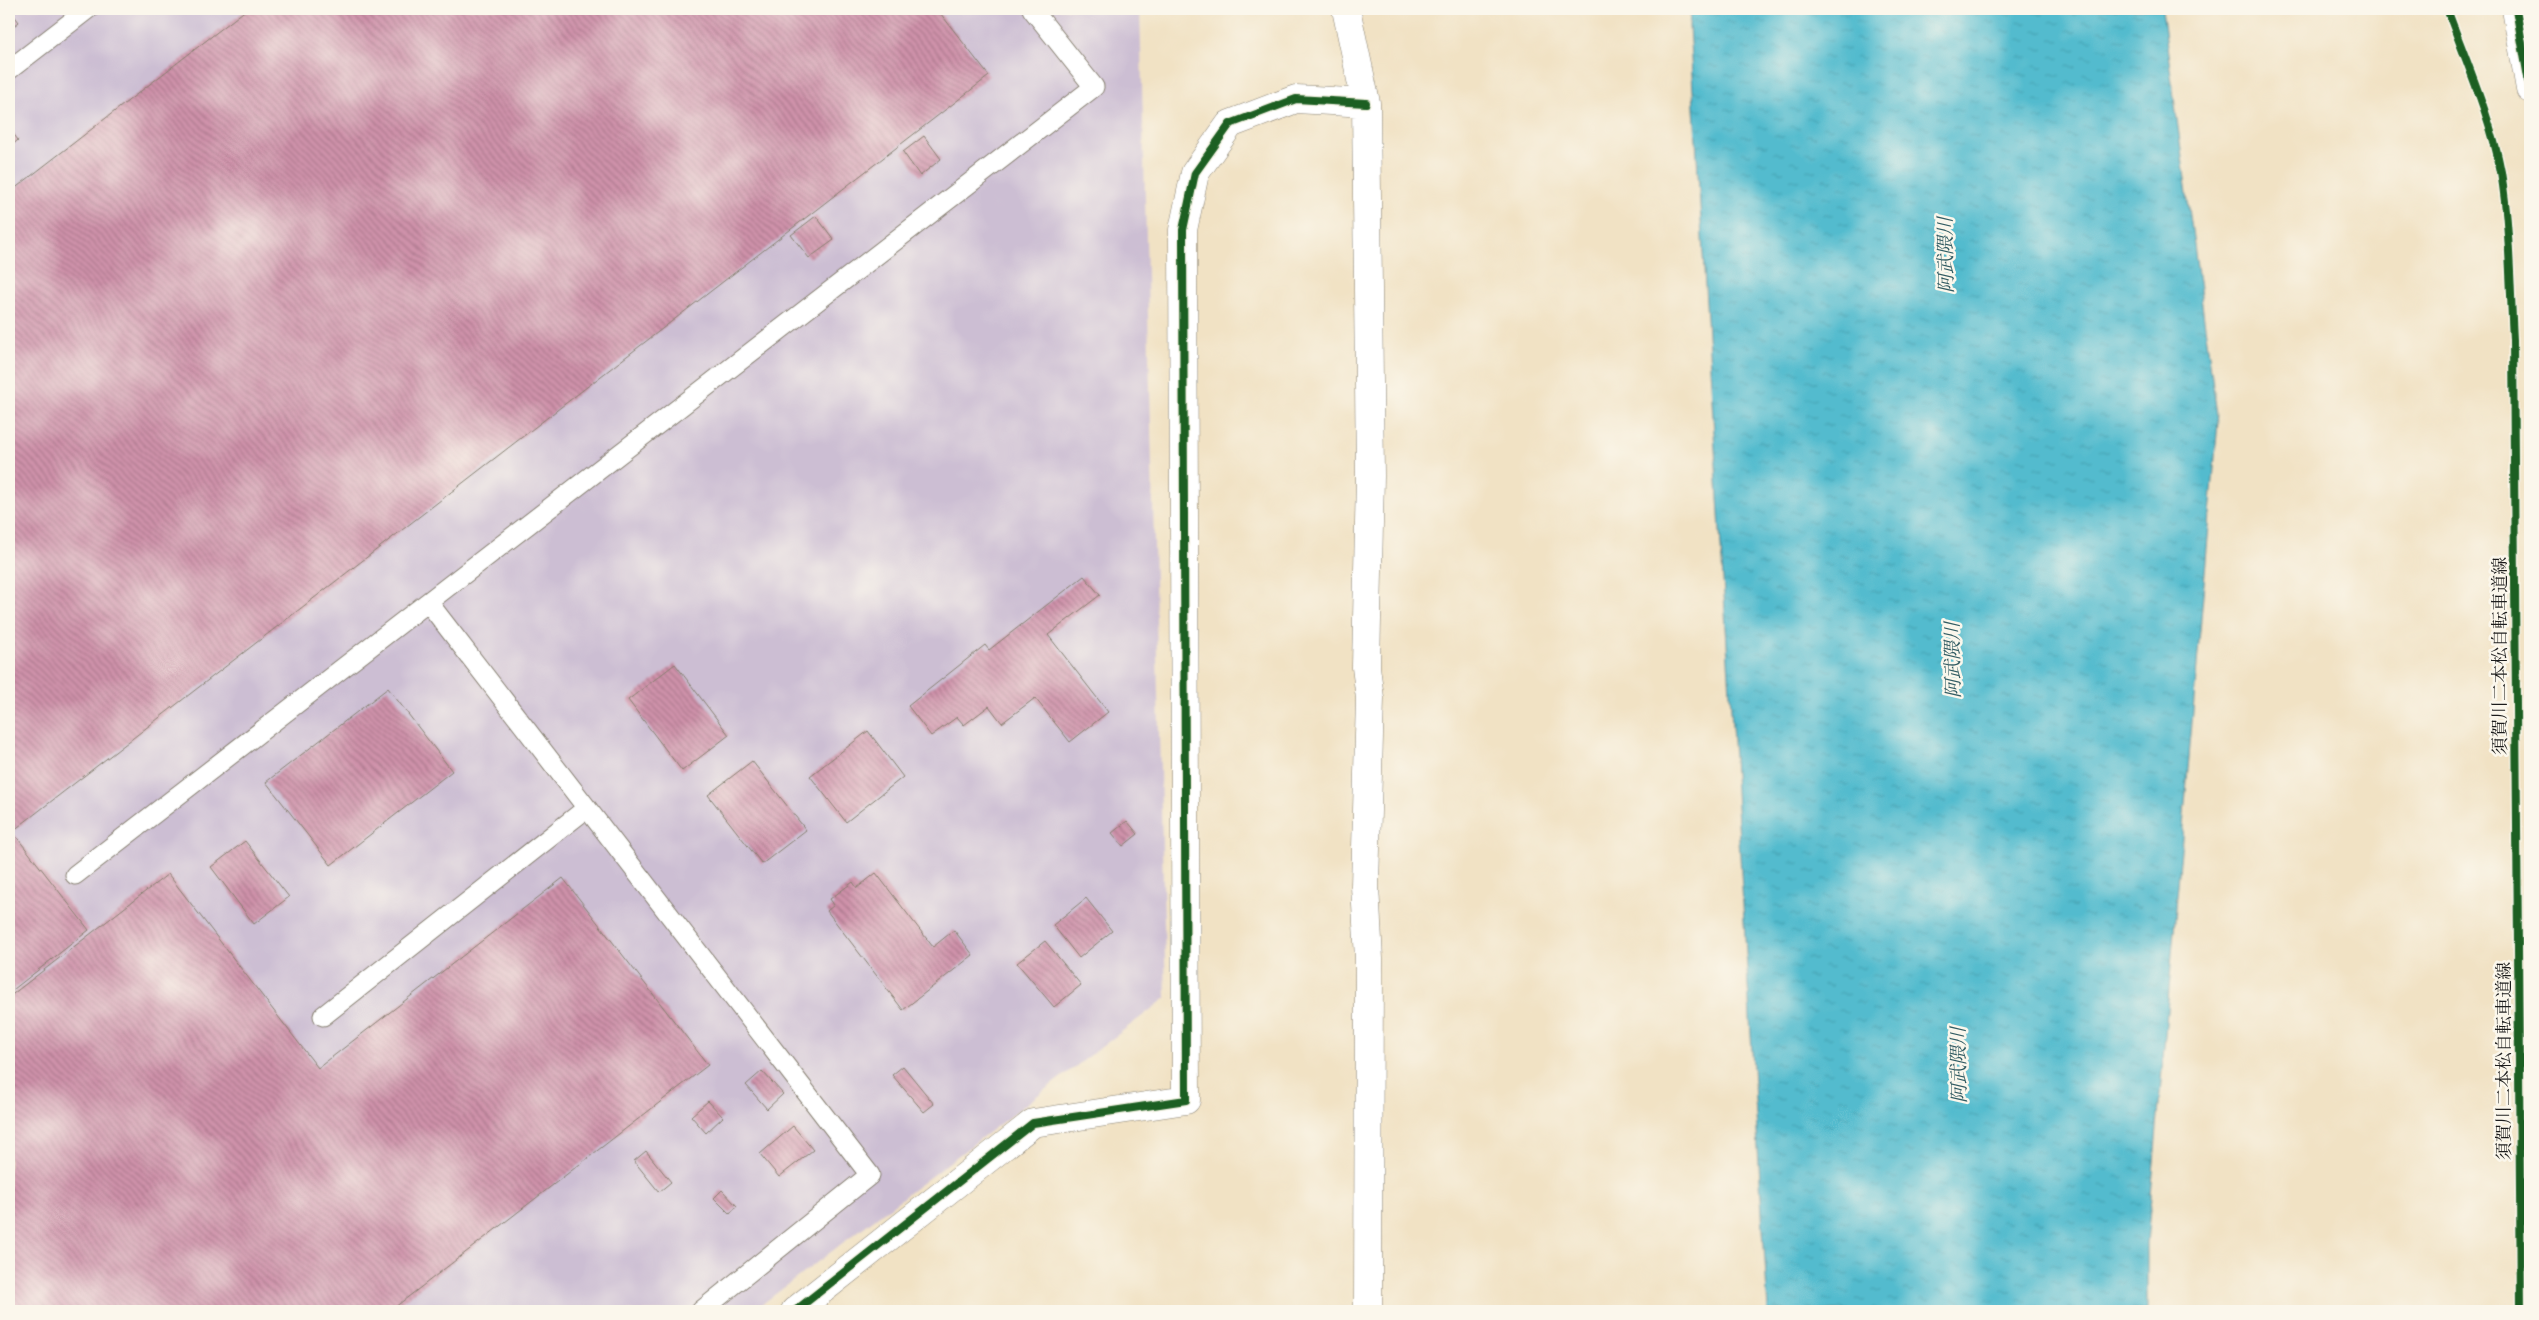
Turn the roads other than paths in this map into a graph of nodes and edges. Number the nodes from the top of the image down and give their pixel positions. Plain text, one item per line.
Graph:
1 (88, 9) edge
2 (1032, 9) edge
3 (1346, 9) edge
4 (2516, 9) edge
5 (9, 70) edge
6 (2530, 89) edge
7 (1366, 103) junction
8 (428, 602) junction
9 (587, 808) junction
10 (75, 875) dead end
11 (323, 1016) dead end
12 (701, 1311) edge
13 (795, 1311) edge
14 (1368, 1311) edge

1 - 5 lane
2 - 8 lane
3 - 7 street
4 - 6 street
7 - 13 street
7 - 14 street
8 - 9 lane
8 - 10 lane
9 - 11 lane
9 - 12 lane

